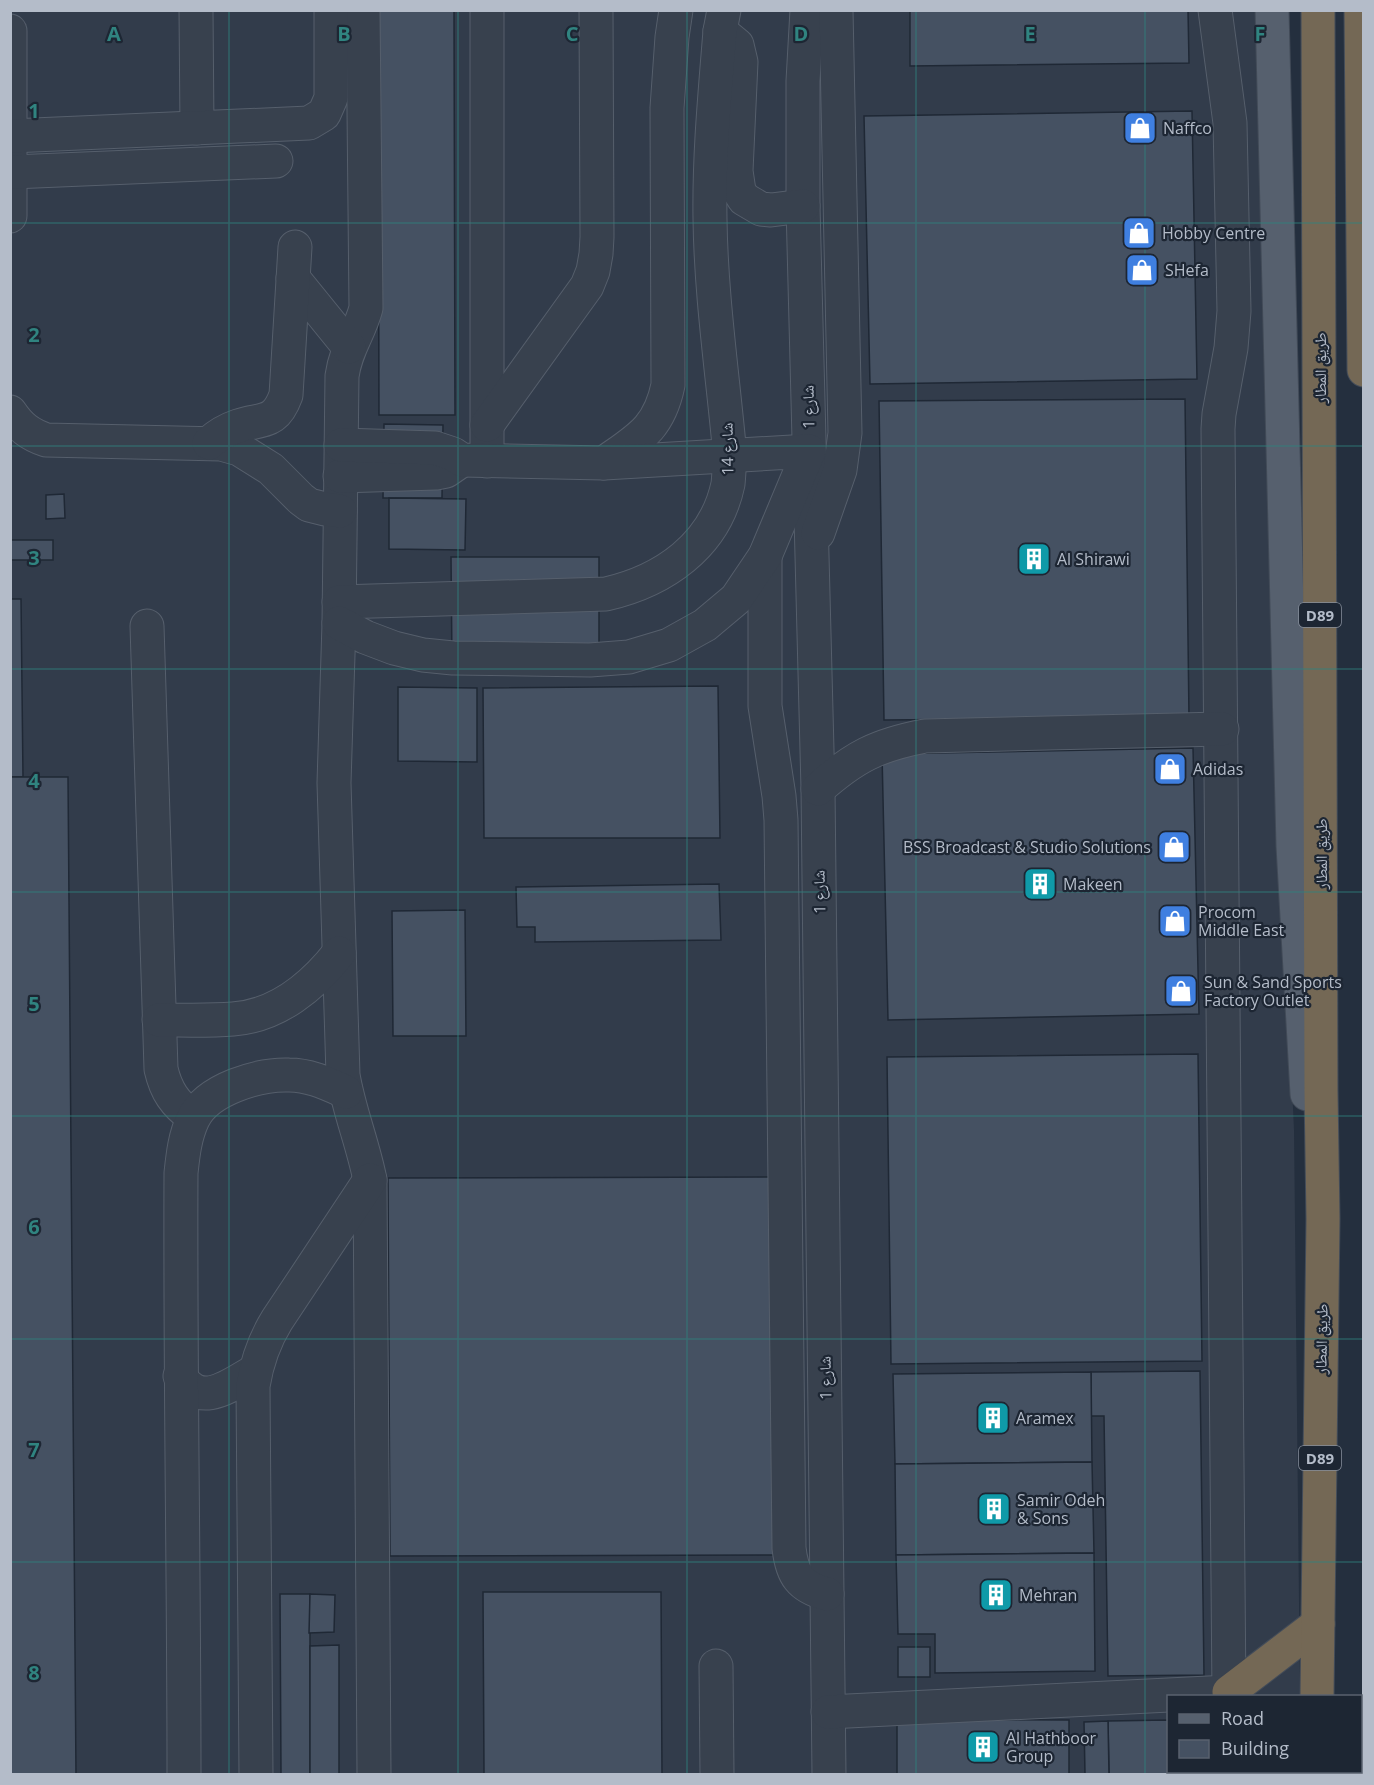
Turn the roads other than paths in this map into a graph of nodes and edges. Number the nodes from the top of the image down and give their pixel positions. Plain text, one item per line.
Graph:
1 (196, 10) edge
2 (331, 10) edge
3 (363, 10) edge
4 (487, 10) edge
5 (596, 10) edge
6 (676, 10) edge
7 (807, 10) edge
8 (836, 10) edge
9 (1215, 10) edge
10 (1272, 10) edge
11 (1318, 10) edge
12 (1361, 10) edge
13 (722, 21) edge
14 (10, 31) edge
15 (197, 128) junction
16 (11, 136) edge
17 (276, 161) dead end
18 (12, 172) edge
19 (803, 206) junction
20 (10, 216) edge
21 (348, 347) junction
22 (1364, 370) edge
23 (10, 412) edge
24 (487, 425) junction
25 (209, 443) junction
26 (809, 451) junction
27 (730, 456) junction
28 (475, 460) junction
29 (341, 461) junction
30 (604, 464) junction
31 (340, 511) junction
32 (812, 549) junction
33 (765, 556) junction
34 (339, 612) junction
35 (147, 626) dead end
36 (1222, 729) junction
37 (818, 789) junction
38 (339, 953) junction
39 (783, 987) junction
40 (820, 987) junction
41 (159, 1020) junction
42 (346, 1092) junction
43 (194, 1117) junction
44 (370, 1180) junction
45 (1323, 1219) junction
46 (255, 1371) junction
47 (180, 1376) junction
48 (827, 1594) junction
49 (1318, 1624) junction
50 (716, 1666) dead end
51 (1229, 1694) edge
52 (1207, 1695) edge
53 (1317, 1695) edge
54 (1167, 1697) edge
55 (828, 1712) junction
56 (184, 1774) edge
57 (256, 1774) edge
58 (374, 1774) edge
59 (717, 1774) edge
60 (829, 1774) edge

1 - 15 street
2 - 15 street
3 - 21 street
4 - 24 street
5 - 24 street
6 - 30 street
7 - 19 street, شارع 1
8 - 32 street
9 - 36 street
10 - 45 main road
11 - 45 highway, طريق المطار / D89
12 - 22 highway
13 - 19 street
13 - 27 street, شارع 14
14 - 16 street
15 - 16 street
16 - 18 street
17 - 18 street
18 - 20 street
19 - 26 street, شارع 1
21 - 25 street
21 - 29 street
23 - 25 street
24 - 28 street
25 - 31 street
26 - 27 street
26 - 32 street, شارع 1
26 - 33 street
27 - 30 street
27 - 34 street, شارع 14
28 - 29 street
28 - 30 street
29 - 31 street
31 - 34 street
32 - 37 street, شارع 1
33 - 34 street
33 - 39 street
34 - 38 street
35 - 41 street
36 - 37 street
36 - 51 street
37 - 40 street, شارع 1
38 - 41 street
38 - 42 street
39 - 40 street
39 - 48 street
40 - 48 street, شارع 1
41 - 43 street
42 - 43 street
42 - 44 street
43 - 47 street
44 - 46 street
44 - 58 street
45 - 49 highway, طريق المطار / D89
46 - 47 street
46 - 57 street
47 - 56 street
48 - 55 street, شارع 1
49 - 51 highway
49 - 53 highway, طريق المطار / D89
50 - 59 street
51 - 52 street
54 - 55 street
55 - 60 street, شارع 1

